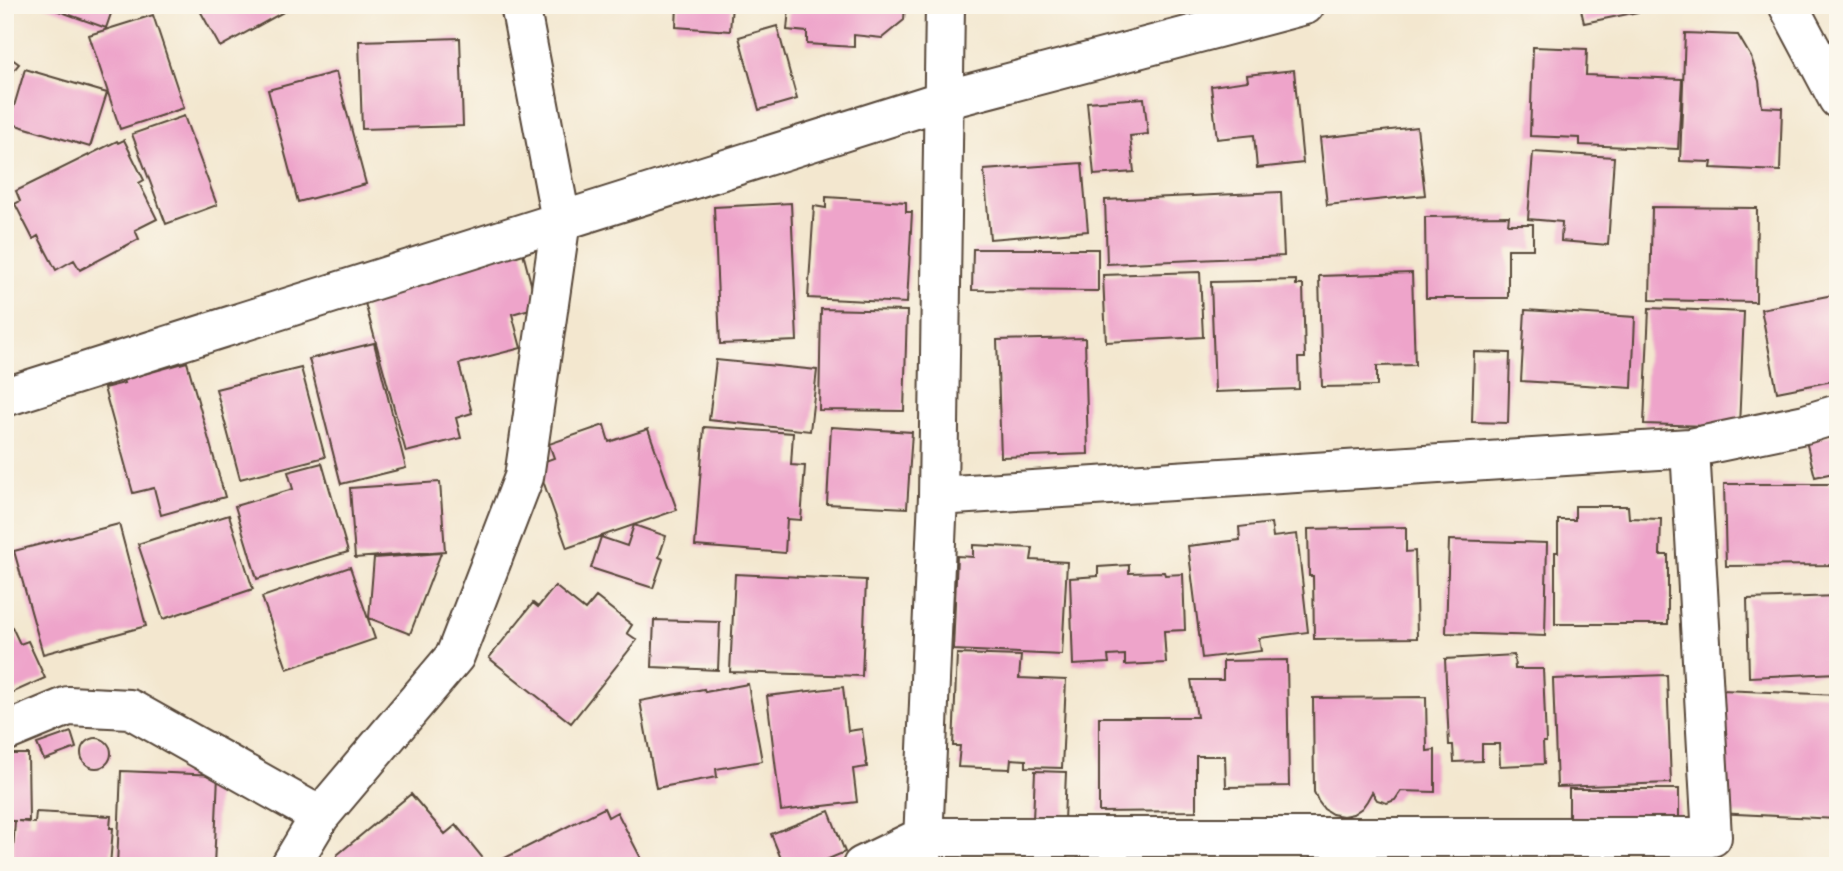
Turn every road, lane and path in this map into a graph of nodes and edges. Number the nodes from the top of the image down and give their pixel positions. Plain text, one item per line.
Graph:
1 (520, 5) edge
2 (945, 5) edge
3 (1305, 5) edge
4 (1788, 5) edge
5 (1838, 99) edge
6 (944, 100) junction
7 (561, 220) junction
8 (5, 397) edge
9 (1838, 414) edge
10 (1690, 448) junction
11 (938, 496) junction
12 (5, 732) edge
13 (320, 816) junction
14 (922, 852) edge
15 (290, 866) edge
16 (862, 866) edge

1 - 7 street
2 - 6 street
3 - 6 street
4 - 5 street
6 - 7 street
6 - 11 street
7 - 8 street
7 - 13 street
9 - 10 street
10 - 11 street
10 - 14 street
11 - 14 street
12 - 13 street
13 - 15 street
14 - 16 street

